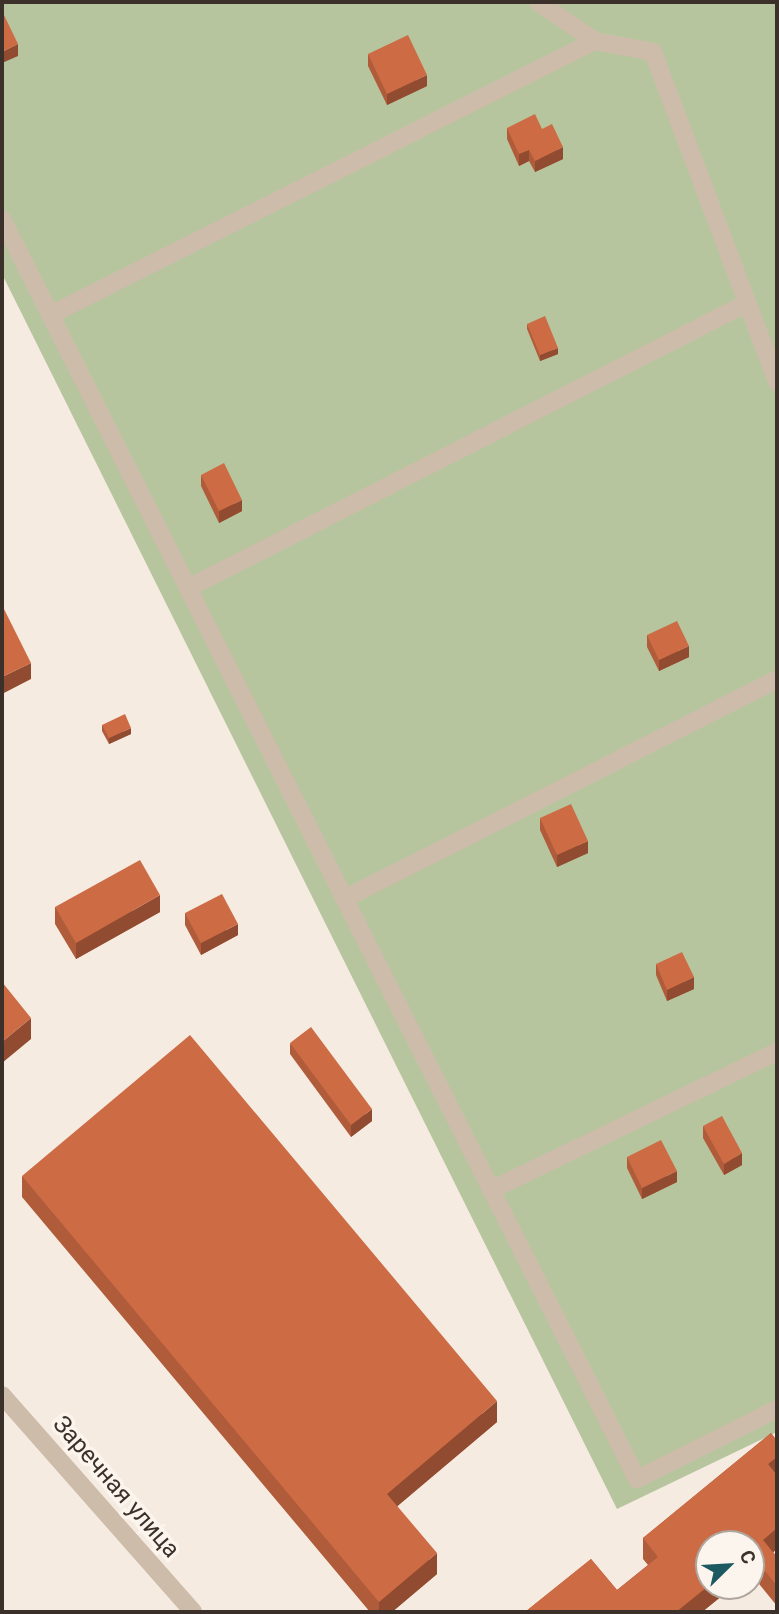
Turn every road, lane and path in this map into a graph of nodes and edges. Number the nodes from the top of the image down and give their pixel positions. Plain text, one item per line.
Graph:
1 (538, 2) edge
2 (595, 41) junction
3 (2, 219) edge
4 (747, 303) junction
5 (50, 315) junction
6 (777, 382) edge
7 (188, 588) junction
8 (777, 679) edge
9 (344, 899) junction
10 (777, 1052) edge
11 (491, 1190) junction
12 (2, 1395) edge
13 (777, 1409) edge
14 (193, 1612) edge

1 - 2 street
2 - 4 street
2 - 5 street
3 - 5 street
4 - 6 street
4 - 7 street
5 - 7 street
7 - 9 street
8 - 9 street
9 - 11 street
10 - 11 street
11 - 13 street
12 - 14 street, Заречная улица

